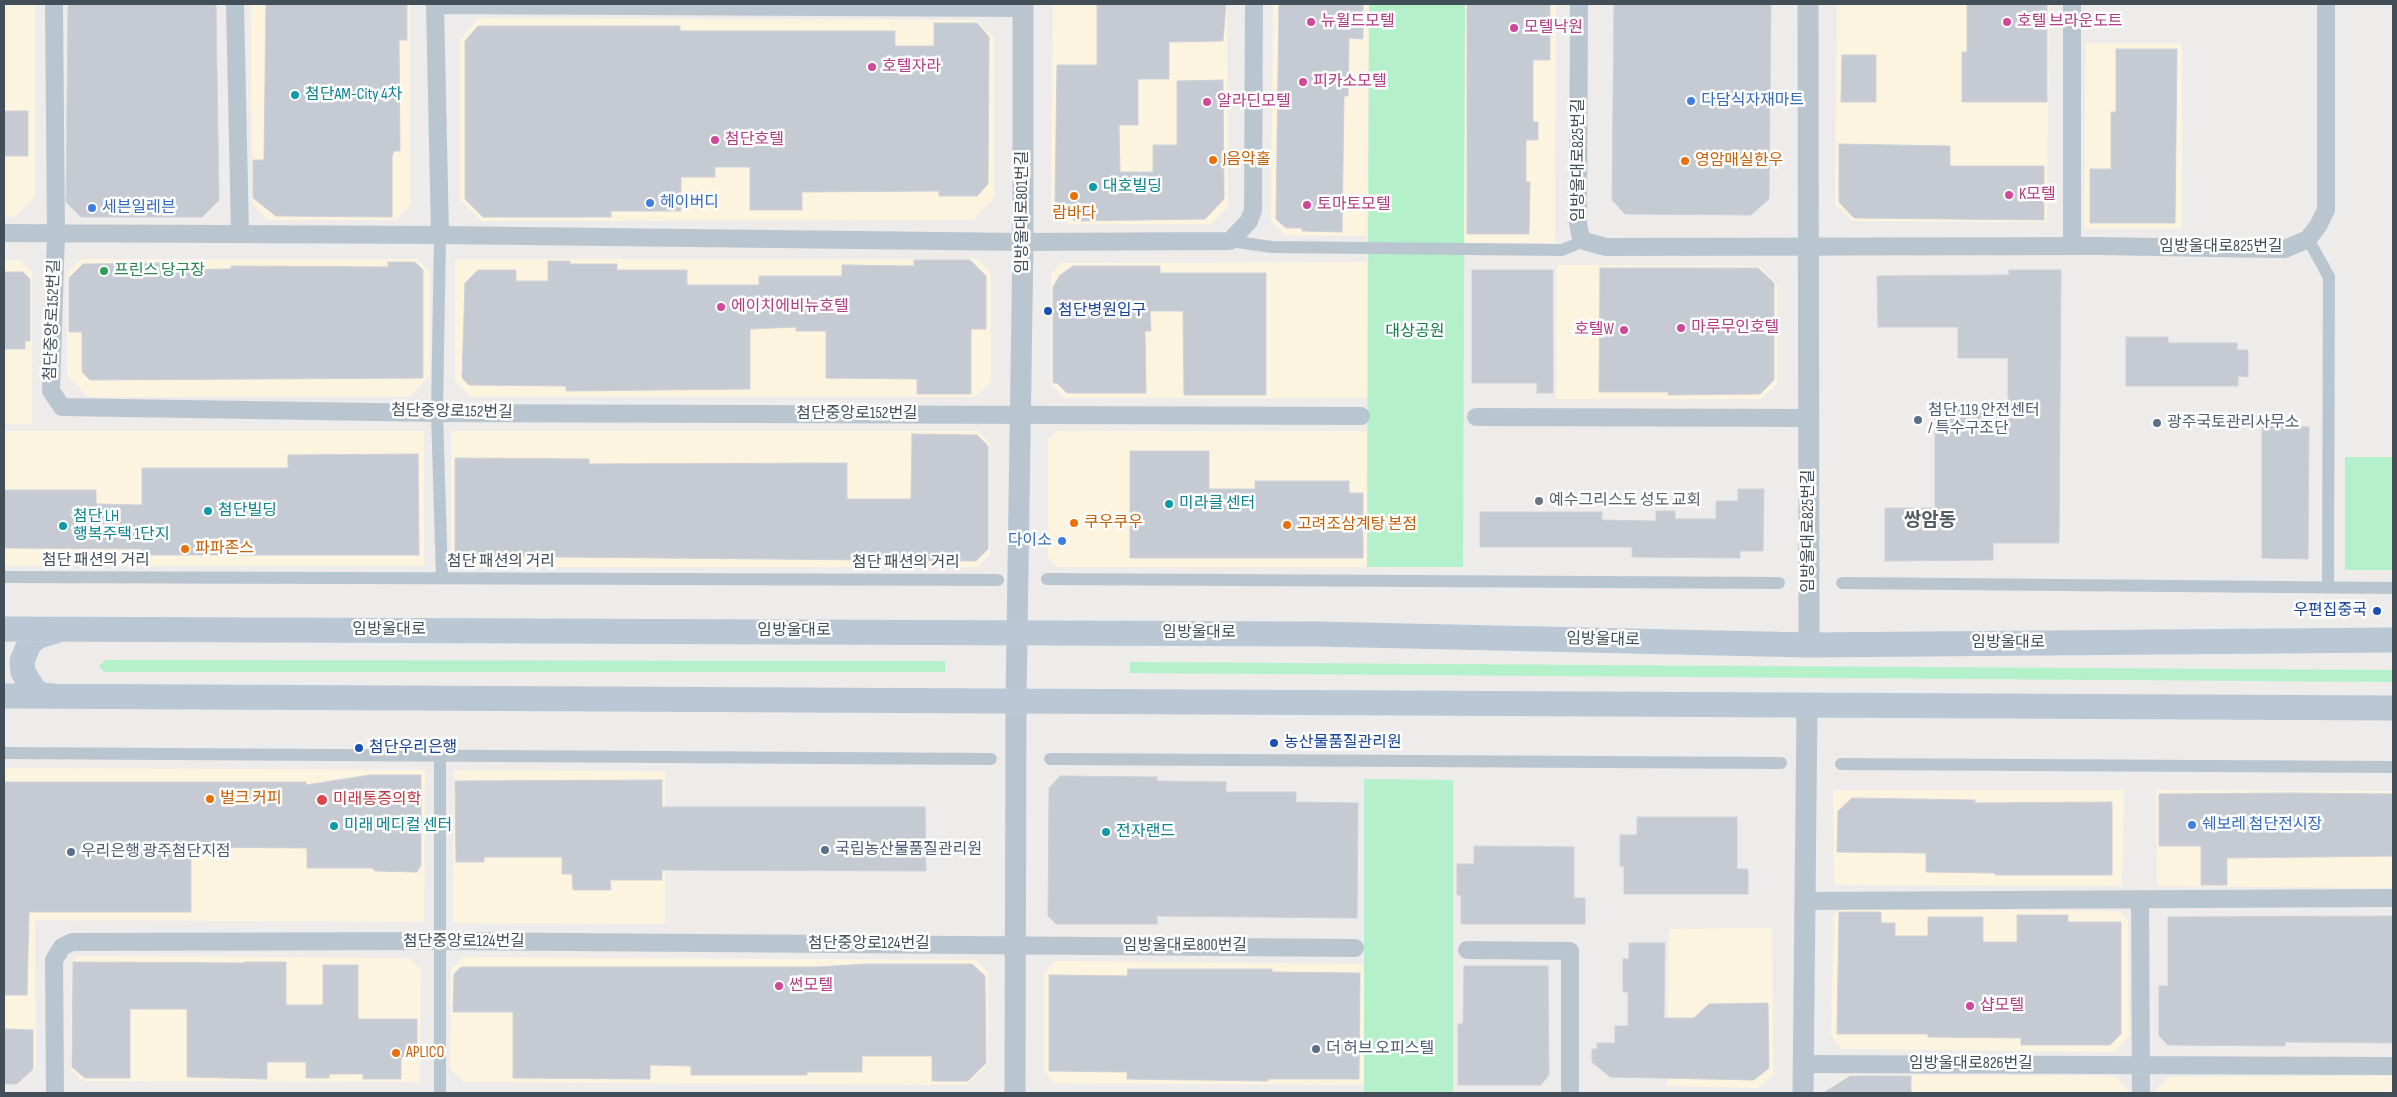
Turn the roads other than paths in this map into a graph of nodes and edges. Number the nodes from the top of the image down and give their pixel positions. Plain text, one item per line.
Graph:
1 (54, 4) edge
2 (236, 4) edge
3 (435, 4) edge
4 (604, 4) edge
5 (1254, 4) edge
6 (1579, 4) edge
7 (1808, 4) edge
8 (2072, 4) edge
9 (2326, 4) edge
10 (1023, 6) edge
11 (4, 233) edge
12 (56, 233) junction
13 (240, 233) junction
14 (440, 235) junction
15 (2308, 239) junction
16 (1230, 241) junction
17 (1584, 241) junction
18 (1023, 242) junction
19 (1808, 246) junction
20 (2072, 246) junction
21 (437, 412) junction
22 (1020, 415) junction
23 (1361, 416) dead end
24 (1476, 417) dead end
25 (1808, 418) junction
26 (4, 577) edge
27 (442, 578) junction
28 (1047, 579) dead end
29 (998, 580) dead end
30 (1779, 583) dead end
31 (1842, 583) dead end
32 (2328, 588) junction
33 (2393, 588) edge
34 (4, 629) edge
35 (64, 630) junction
36 (1017, 632) junction
37 (2393, 640) edge
38 (1809, 644) junction
39 (4, 696) edge
40 (61, 697) junction
41 (1016, 700) junction
42 (1806, 706) junction
43 (2393, 708) edge
44 (4, 753) edge
45 (440, 755) junction
46 (991, 759) dead end
47 (1050, 759) dead end
48 (1781, 764) dead end
49 (1841, 764) dead end
50 (2393, 767) edge
51 (2393, 898) edge
52 (2140, 899) junction
53 (1804, 900) junction
54 (440, 941) junction
55 (1016, 945) junction
56 (1354, 948) dead end
57 (1467, 950) dead end
58 (1802, 1064) junction
59 (2141, 1064) junction
60 (2393, 1066) edge
61 (55, 1093) edge
62 (440, 1093) edge
63 (1015, 1093) edge
64 (1570, 1093) edge
65 (1802, 1093) edge
66 (2141, 1093) edge

1 - 12 street, 첨단중앙로152번길
2 - 13 street
3 - 4 street, 임방울대로801번길
3 - 14 street
4 - 10 street, 임방울대로801번길
5 - 16 street
6 - 17 street, 임방울대로825번길
7 - 19 street, 임방울대로825번길
8 - 20 street
9 - 15 street
10 - 18 street, 임방울대로801번길
11 - 12 street
12 - 13 street
12 - 21 street, 첨단중앙로152번길
13 - 14 street
14 - 18 street
14 - 21 street
15 - 20 street, 임방울대로825번길
15 - 32 street
16 - 17 street
16 - 18 street
17 - 19 street, 임방울대로825번길
18 - 22 street, 임방울대로801번길
19 - 20 street, 임방울대로825번길
19 - 25 street, 임방울대로825번길
21 - 22 street, 첨단중앙로152번길
21 - 27 street
22 - 23 street
22 - 36 street, 임방울대로801번길
24 - 25 street
25 - 38 street, 임방울대로825번길
26 - 27 street, 첨단 패션의 거리
27 - 29 street, 첨단 패션의 거리
28 - 30 street
31 - 32 street
32 - 33 street
34 - 35 main road, 임방울대로
35 - 36 main road, 임방울대로
35 - 40 main road
36 - 38 main road, 임방울대로
36 - 41 street
37 - 38 main road, 임방울대로
39 - 40 main road
40 - 41 main road
41 - 42 main road
41 - 55 street
42 - 43 main road
42 - 53 street
44 - 45 street
45 - 46 street
45 - 54 street
47 - 48 street
49 - 50 street
51 - 52 street
52 - 53 street
52 - 59 street
53 - 58 street
54 - 55 street, 첨단중앙로124번길
54 - 61 street, 첨단중앙로124번길
54 - 62 street
55 - 56 street, 임방울대로800번길
55 - 63 street
57 - 64 street
58 - 59 street, 임방울대로826번길
58 - 65 street
59 - 60 street, 임방울대로826번길
59 - 66 street

